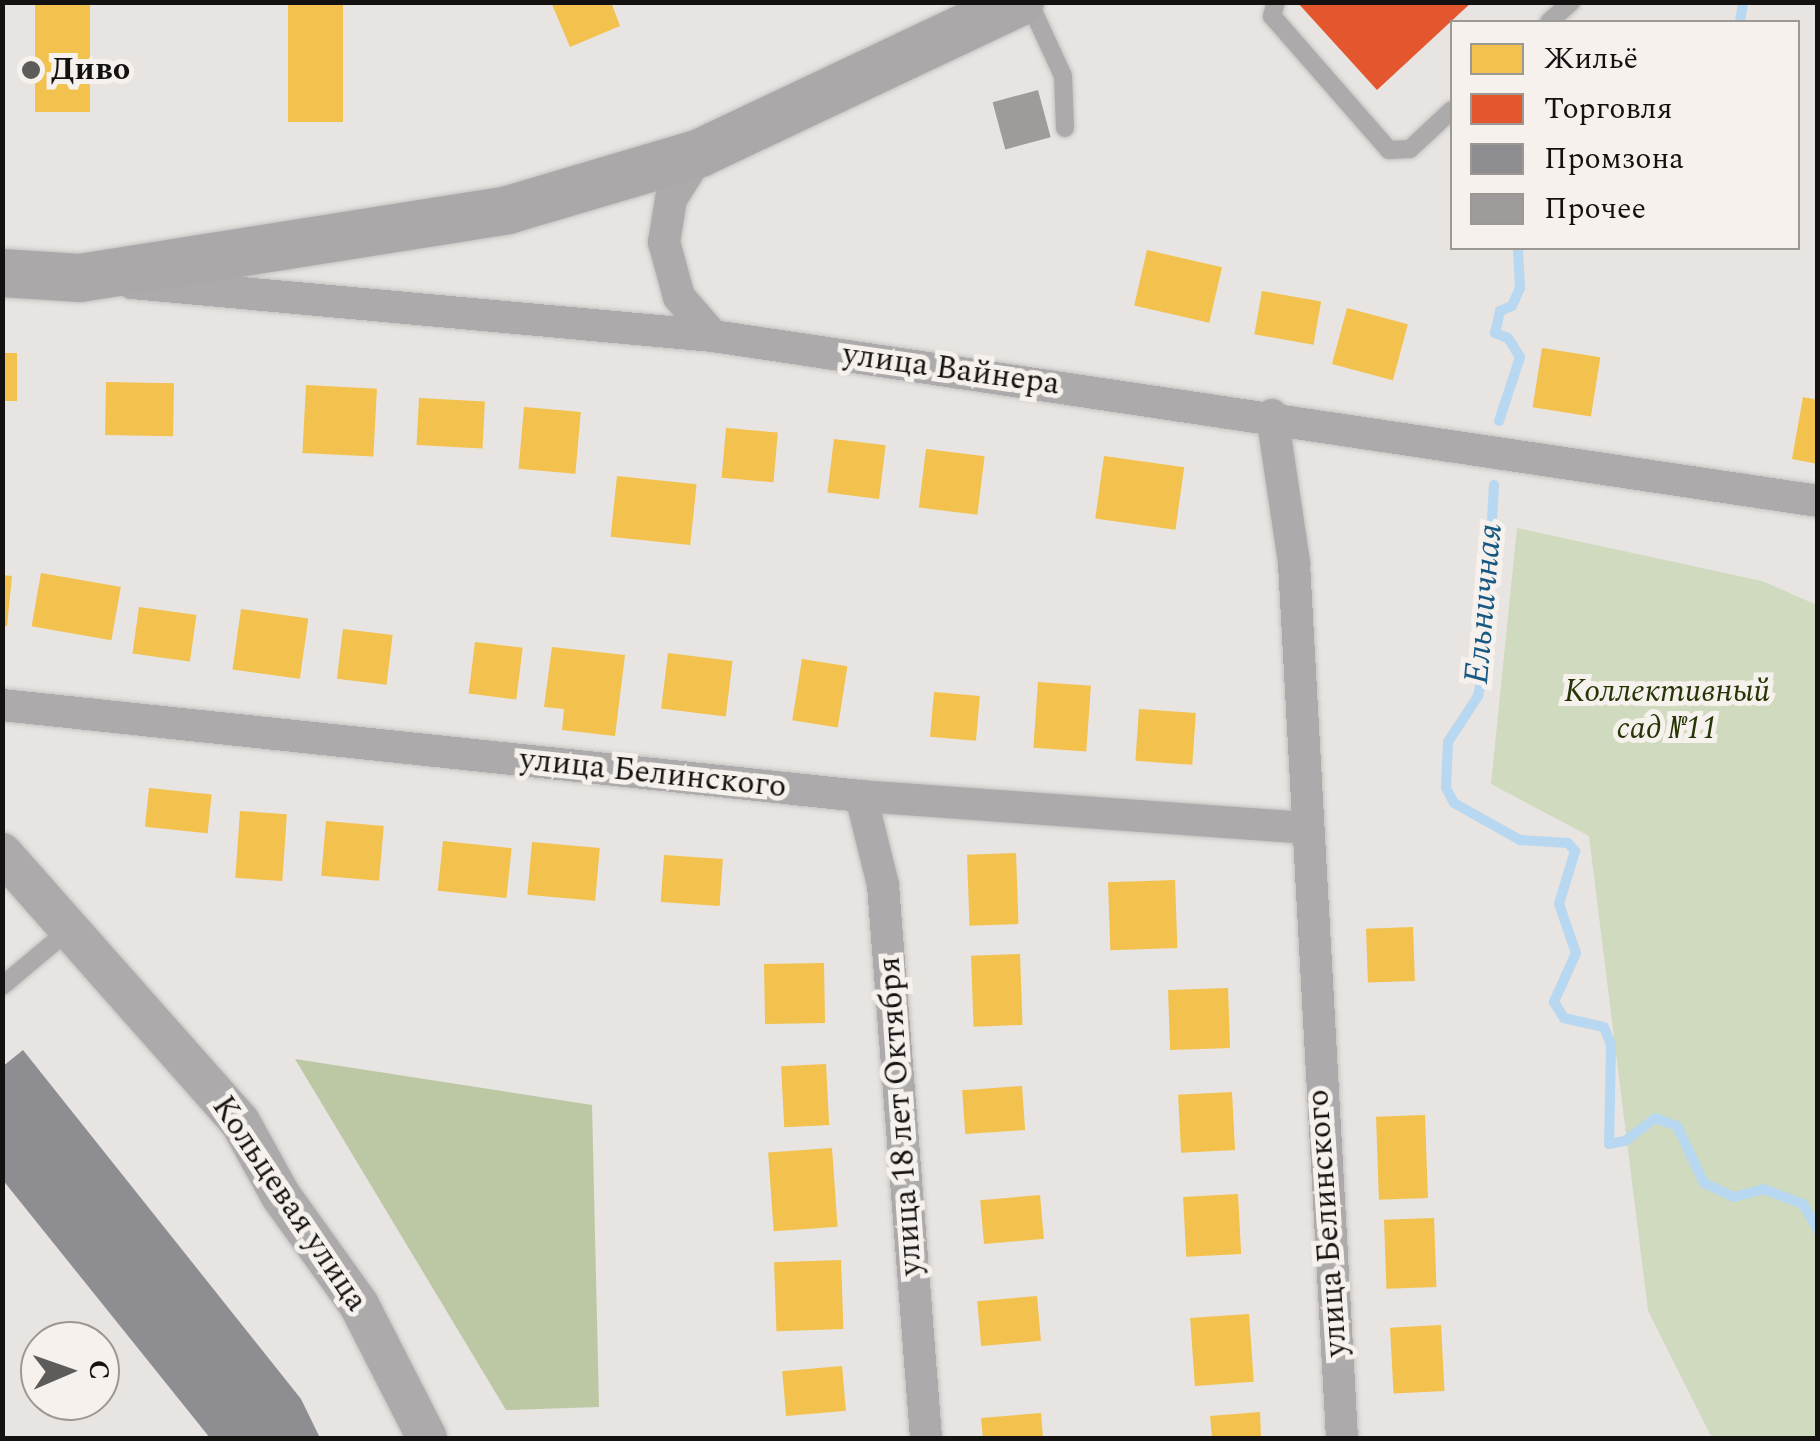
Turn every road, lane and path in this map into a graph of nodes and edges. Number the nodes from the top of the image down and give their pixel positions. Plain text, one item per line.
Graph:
1 (1020, 2) edge
2 (1029, 2) edge
3 (1276, 2) edge
4 (1571, 2) edge
5 (1551, 20) edge
6 (1450, 112) edge
7 (1065, 128) dead end
8 (700, 154) junction
9 (2, 273) edge
10 (80, 278) junction
11 (714, 336) junction
12 (1272, 415) junction
13 (1818, 500) edge
14 (2, 706) edge
15 (861, 796) junction
16 (1304, 828) junction
17 (2, 853) edge
18 (70, 928) junction
19 (2, 986) edge
20 (427, 1438) edge
21 (926, 1438) edge
22 (1342, 1438) edge

1 - 8 main road, улица Вайнера
2 - 7 lane
3 - 6 lane
4 - 5 lane
8 - 10 main road, улица Вайнера
8 - 11 street
9 - 10 main road, улица Вайнера
10 - 11 street, улица Вайнера
11 - 12 street, улица Вайнера
12 - 13 street, улица Вайнера
12 - 16 street, улица Белинского
14 - 15 street, улица Белинского
15 - 16 street, улица Белинского
15 - 21 street, улица 18 лет Октября
16 - 22 street, улица Белинского
17 - 18 street, Кольцевая улица
18 - 19 lane
18 - 20 street, Кольцевая улица

